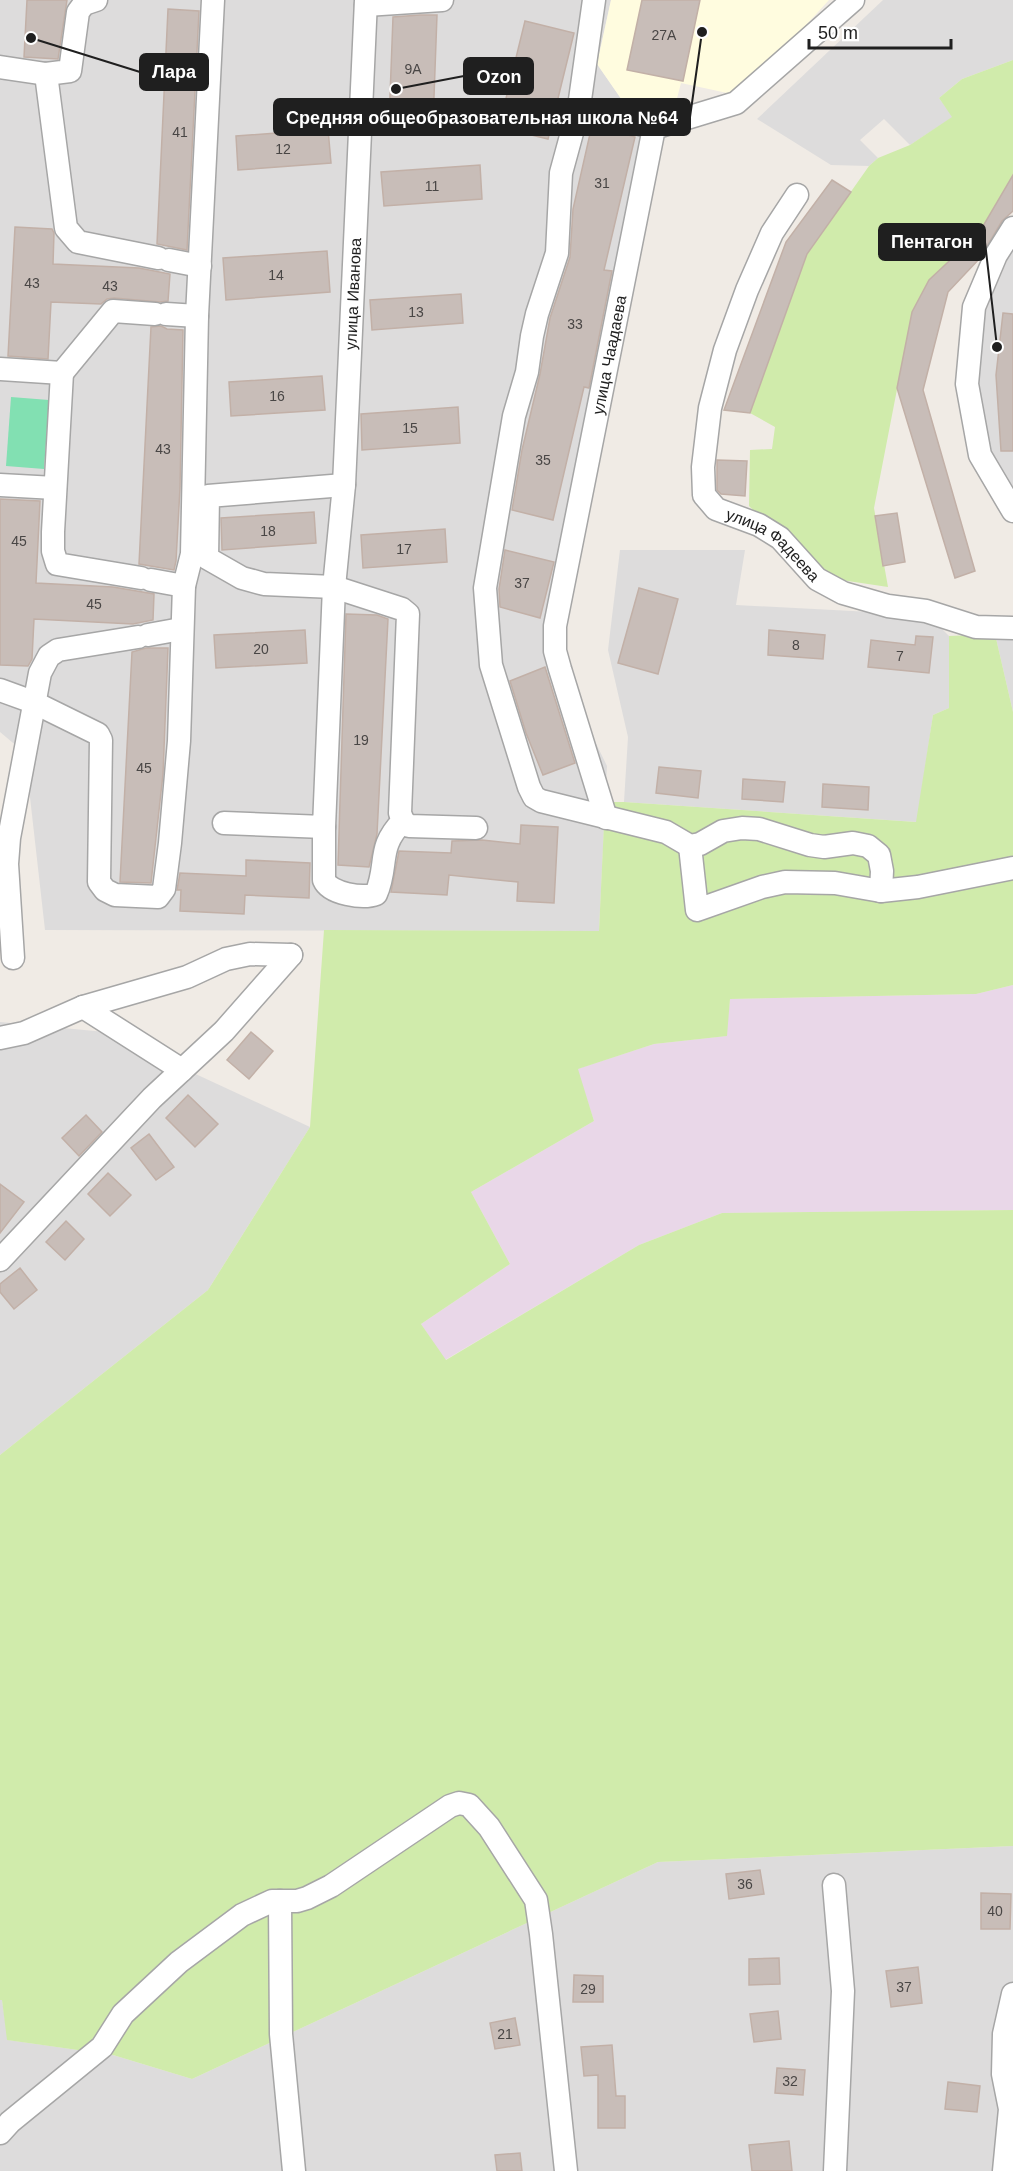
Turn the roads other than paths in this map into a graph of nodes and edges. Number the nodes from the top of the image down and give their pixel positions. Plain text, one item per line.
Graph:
1 (96, 0) edge
2 (213, 0) edge
3 (442, 0) edge
4 (594, 0) edge
5 (853, 0) edge
6 (366, 2) edge
7 (0, 68) edge
8 (46, 74) junction
9 (579, 107) junction
10 (654, 128) junction
11 (797, 195) dead end
12 (1013, 228) edge
13 (200, 266) junction
14 (197, 316) junction
15 (0, 369) edge
16 (62, 373) junction
17 (0, 485) edge
18 (344, 485) junction
19 (55, 488) junction
20 (1013, 511) edge
21 (184, 586) junction
22 (334, 587) junction
23 (1013, 628) edge
24 (181, 629) junction
25 (0, 690) edge
26 (33, 702) junction
27 (606, 818) junction
28 (403, 821) junction
29 (224, 823) dead end
30 (324, 827) junction
31 (476, 828) dead end
32 (690, 846) junction
33 (1013, 868) edge
34 (880, 891) junction
35 (13, 958) dead end
36 (83, 1007) junction
37 (0, 1038) edge
38 (182, 1070) junction
39 (2, 1254) edge
40 (834, 1885) dead end
41 (280, 1901) junction
42 (1013, 1994) edge
43 (1012, 2109) edge
44 (0, 2133) edge
45 (294, 2171) edge
46 (566, 2171) edge
47 (835, 2171) edge
48 (1004, 2171) edge

1 - 8 street
2 - 13 street
3 - 6 street
4 - 9 street
5 - 10 street
6 - 18 street, улица Иванова
7 - 8 street
8 - 13 street
9 - 10 street
9 - 27 street
10 - 27 street, улица Чаадаева
11 - 23 street, улица Фадеева
12 - 20 street
13 - 14 street
14 - 16 street
14 - 21 street
15 - 16 street
16 - 19 street
17 - 19 street
18 - 22 street, улица Иванова
18 - 22 street
19 - 21 street
21 - 24 street
22 - 28 street
22 - 30 street, улица Иванова
24 - 26 street
24 - 26 street
25 - 26 street
26 - 35 street
27 - 32 street
28 - 30 street, улица Иванова
28 - 31 street
29 - 30 street
32 - 34 street
32 - 34 street
33 - 34 street
36 - 37 street
36 - 38 street
36 - 38 street
38 - 39 street
40 - 47 street
41 - 44 street
41 - 45 street
41 - 46 street
42 - 43 street
43 - 48 street

